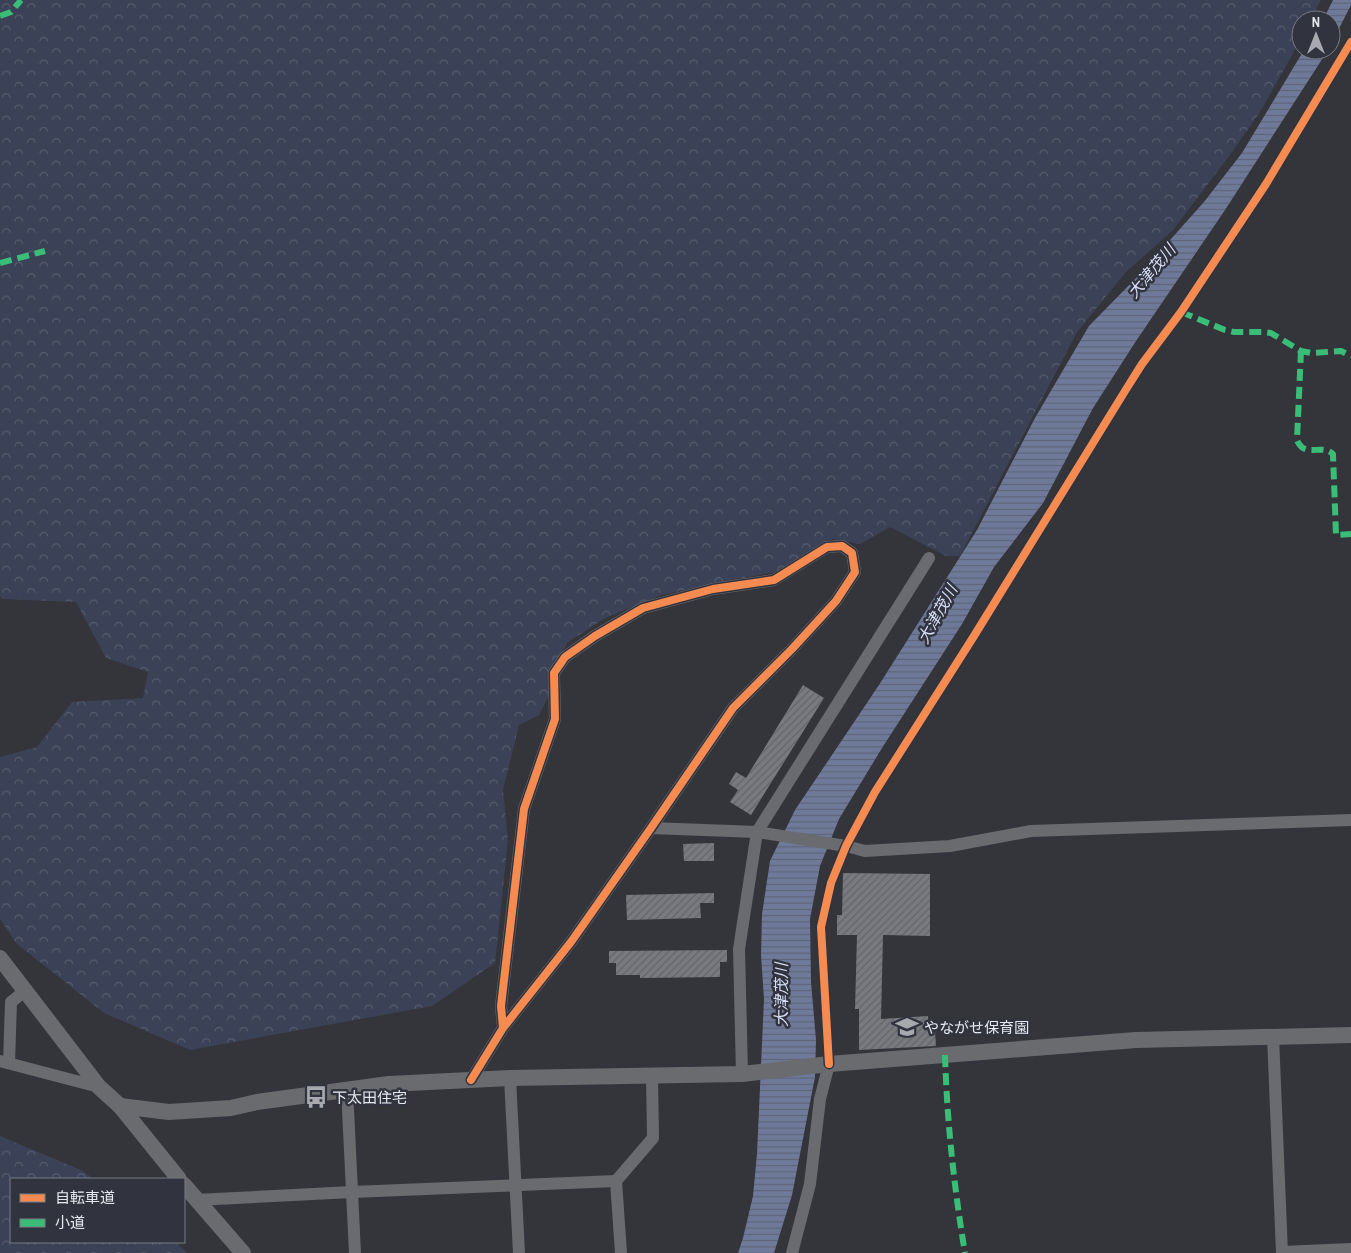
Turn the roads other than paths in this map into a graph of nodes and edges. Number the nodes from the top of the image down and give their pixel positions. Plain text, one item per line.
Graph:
1 (929, 558) dead end
2 (1351, 820) edge
3 (651, 828) junction
4 (757, 832) junction
5 (0, 958) edge
6 (25, 991) junction
7 (503, 1028) junction
8 (1351, 1035) edge
9 (1273, 1036) junction
10 (4, 1062) edge
11 (829, 1064) junction
12 (742, 1074) junction
13 (652, 1077) junction
14 (510, 1078) junction
15 (470, 1080) junction
16 (99, 1087) junction
17 (347, 1090) junction
18 (120, 1106) junction
19 (178, 1178) edge
20 (616, 1181) junction
21 (515, 1185) junction
22 (185, 1186) edge
23 (352, 1192) junction
24 (196, 1200) junction
25 (1351, 1249) edge
26 (1282, 1252) edge
27 (243, 1253) edge
28 (355, 1253) edge
29 (519, 1253) edge
30 (621, 1253) edge
31 (792, 1253) edge

1 - 4 street
2 - 4 street
3 - 4 street
3 - 7 street
3 - 7 street
4 - 12 street
5 - 6 street
6 - 10 street
6 - 16 street
7 - 15 street
8 - 9 street
9 - 11 street
9 - 26 street
10 - 16 street
11 - 12 street
11 - 31 street
12 - 13 street
13 - 14 street
13 - 20 street
14 - 15 street
14 - 21 street
15 - 17 street
16 - 18 street
17 - 18 street
17 - 23 street
18 - 19 street
20 - 21 street
20 - 30 street
21 - 23 street
21 - 29 street
22 - 24 street
23 - 24 street
23 - 28 street
24 - 27 street
25 - 26 street

